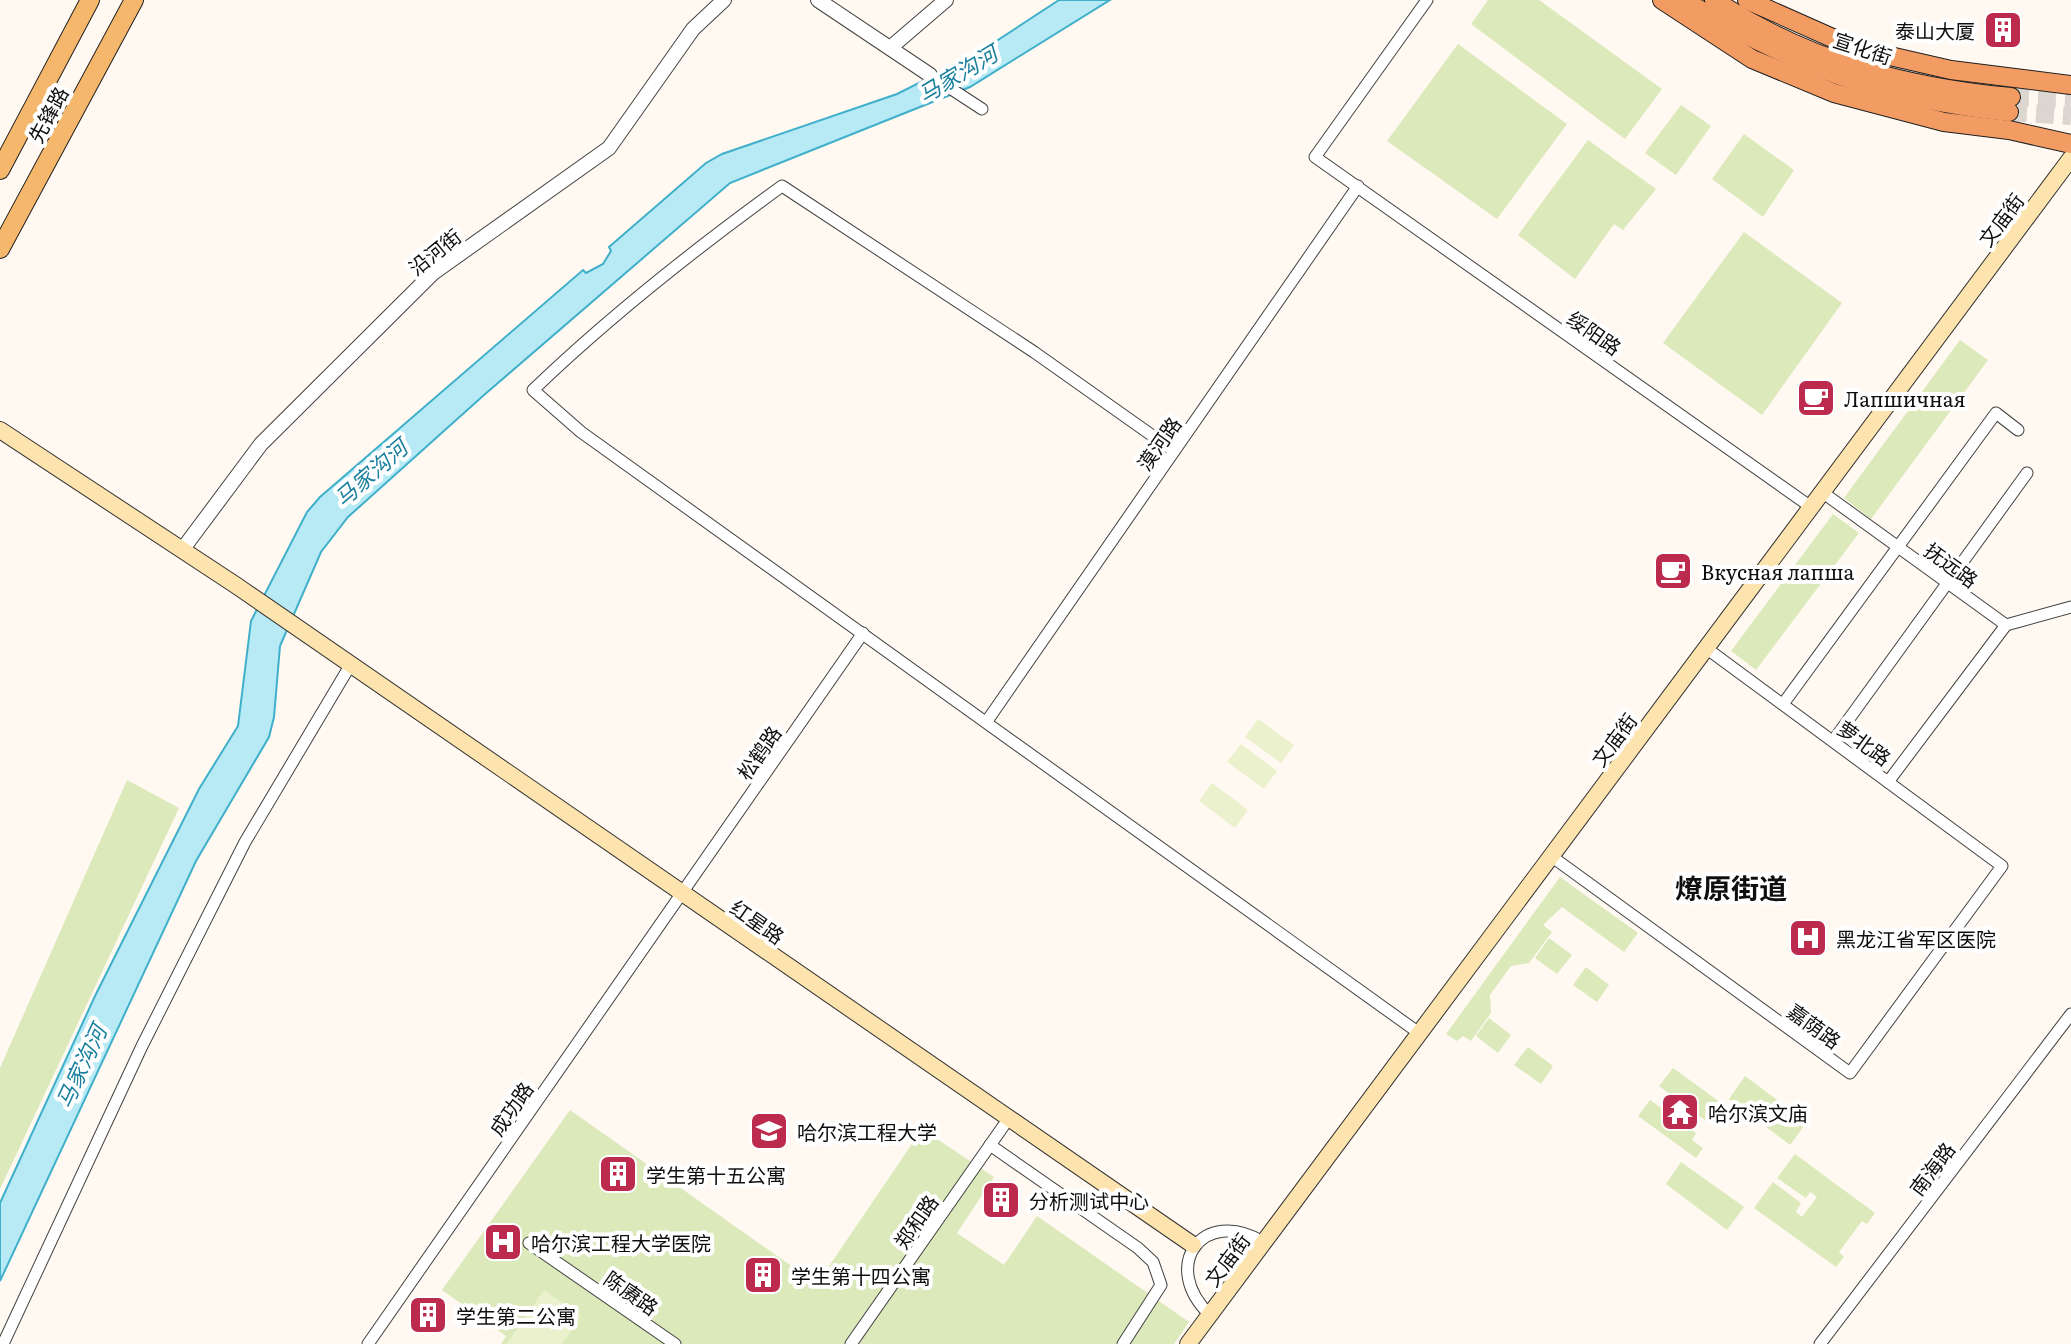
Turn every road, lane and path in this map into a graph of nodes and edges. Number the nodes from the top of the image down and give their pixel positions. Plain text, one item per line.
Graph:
1 (90, 0) edge
2 (134, 0) edge
3 (724, 0) edge
4 (818, 0) edge
5 (946, 0) edge
6 (1427, 0) edge
7 (1661, 0) edge
8 (1683, 0) edge
9 (1714, 0) edge
10 (1747, 0) edge
11 (890, 48) junction
12 (930, 75) joint
13 (2071, 85) edge
14 (982, 109) dead end
15 (2071, 144) edge
16 (2071, 158) edge
17 (0, 170) edge
18 (1358, 186) junction
19 (0, 249) edge
20 (0, 430) edge
21 (2018, 430) dead end
22 (1174, 451) junction
23 (2027, 473) dead end
24 (1822, 492) junction
25 (1811, 507) junction
26 (1898, 547) junction
27 (182, 550) junction
28 (1948, 583) junction
29 (2071, 607) edge
30 (2006, 625) junction
31 (863, 633) junction
32 (1706, 648) junction
33 (351, 664) junction
34 (1783, 704) junction
35 (987, 721) junction
36 (1833, 741) junction
37 (1888, 782) junction
38 (1551, 856) junction
39 (2002, 866) joint
40 (681, 892) junction
41 (2071, 1014) edge
42 (1419, 1033) junction
43 (1009, 1118) junction
44 (990, 1145) junction
45 (1263, 1242) junction
46 (529, 1243) dead end
47 (1193, 1245) junction
48 (1210, 1315) junction
49 (3, 1344) edge
50 (368, 1344) edge
51 (675, 1344) edge
52 (851, 1344) edge
53 (1123, 1344) edge
54 (1188, 1344) edge
55 (1820, 1344) edge

1 - 17 main road, 先锋路
2 - 19 main road, 先锋路
3 - 27 street, 沿河街
4 - 11 street
5 - 11 street
6 - 18 street, 绥阳路
7 - 15 highway
8 - 9 highway, 宣化街
10 - 13 highway
11 - 12 street
12 - 14 street
16 - 24 main road, 文庙街
18 - 22 street, 漠河路
18 - 25 street, 绥阳路
20 - 27 main road, 红星路
21 - 26 street
22 - 31 street
22 - 35 street, 漠河路
23 - 28 street
24 - 25 main road, 文庙街
24 - 26 street, 抚远路
25 - 32 main road, 文庙街
26 - 28 street, 抚远路
26 - 34 street
27 - 33 main road, 红星路
28 - 30 street, 抚远路
28 - 36 street
29 - 30 street
30 - 37 street
31 - 35 street
31 - 40 street, 松鹤路
32 - 34 street, 萝北路
32 - 38 main road, 文庙街
33 - 40 main road, 红星路
33 - 49 street
34 - 36 street, 萝北路
35 - 42 street
36 - 37 street, 萝北路
37 - 39 street, 萝北路
38 - 39 street, 嘉荫路
38 - 42 main road, 文庙街
40 - 43 main road, 红星路
40 - 50 street, 成功路
41 - 55 street, 南海路
42 - 45 main road, 文庙街
43 - 44 street, 郑和路
43 - 47 main road, 红星路
44 - 52 street, 郑和路
44 - 53 street
45 - 47 street
45 - 48 main road, 文庙街
46 - 51 street, 陈赓路
47 - 48 street
48 - 54 main road, 文庙街

